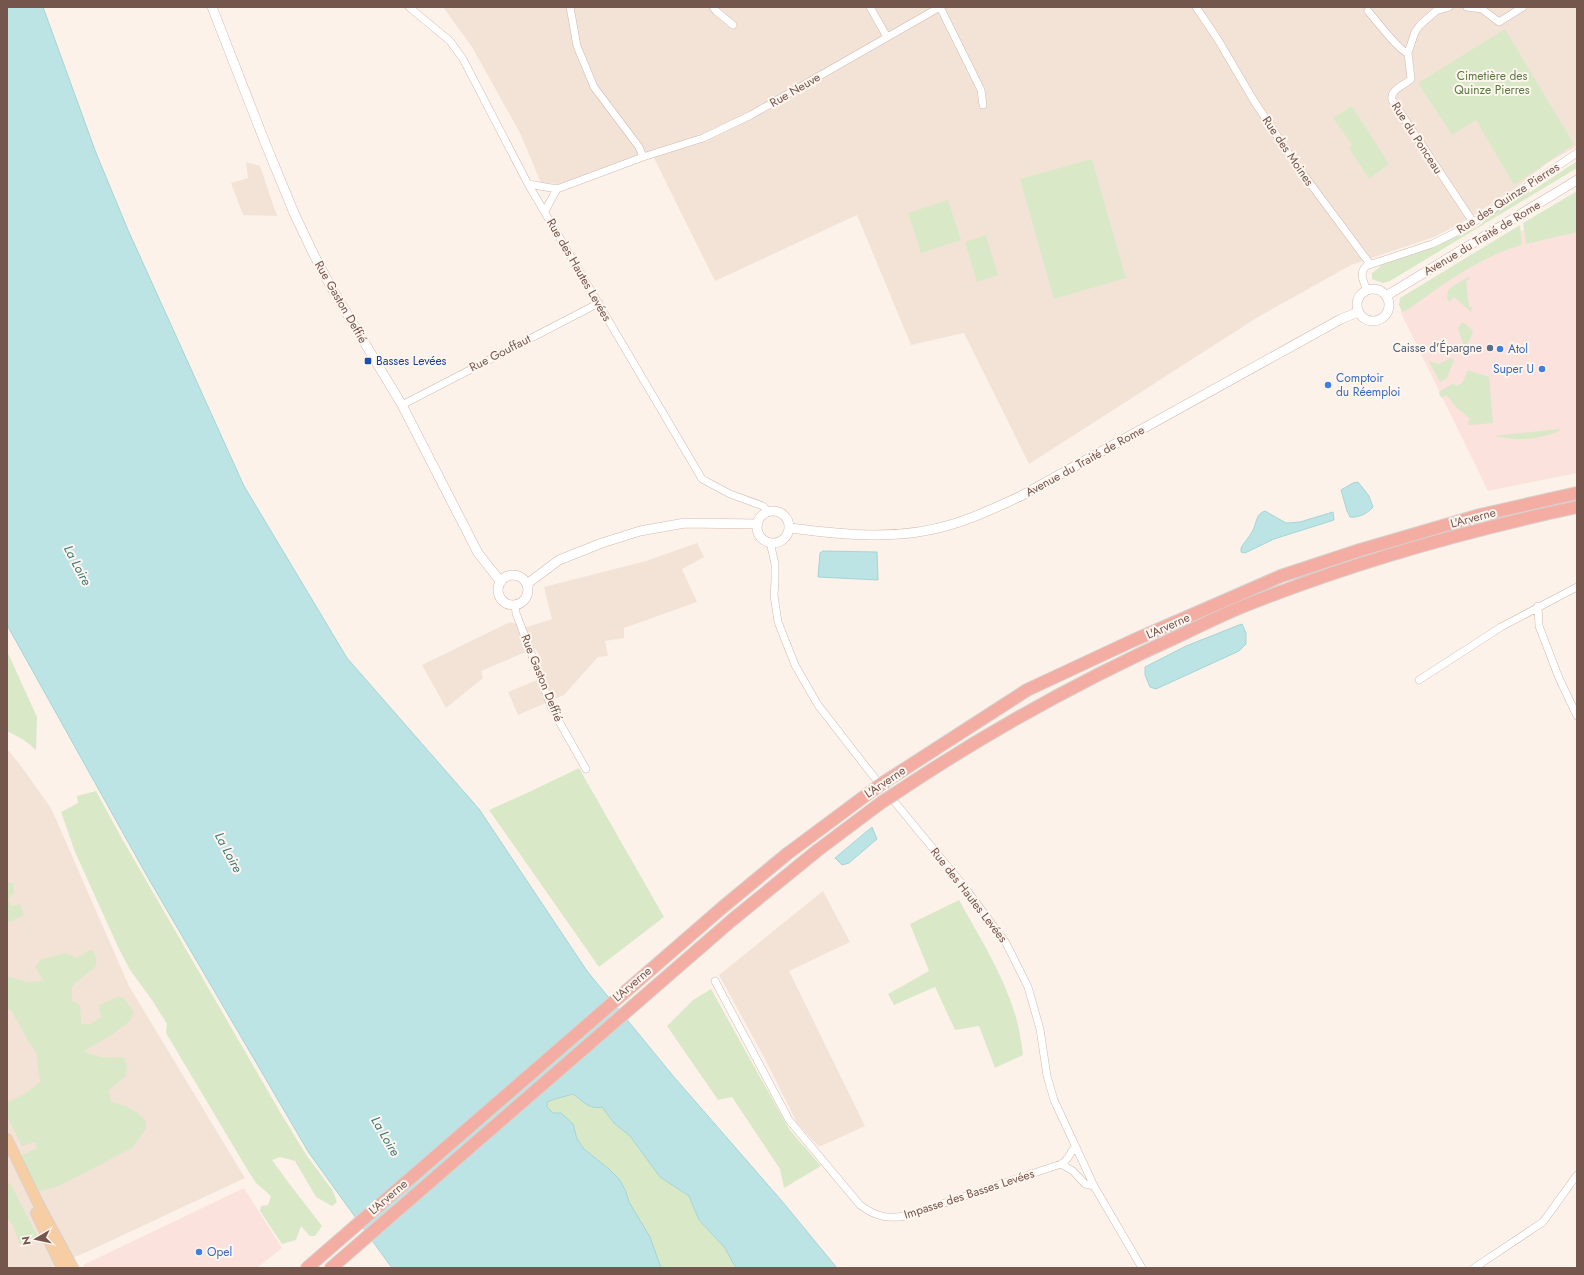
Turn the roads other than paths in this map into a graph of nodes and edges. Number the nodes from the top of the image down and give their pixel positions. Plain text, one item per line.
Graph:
1 (212, 7) edge
2 (570, 7) edge
3 (713, 7) edge
4 (870, 7) edge
5 (940, 7) edge
6 (1196, 7) edge
7 (1449, 7) edge
8 (1468, 7) edge
9 (1523, 7) edge
10 (411, 8) edge
11 (1484, 8) edge
12 (1368, 11) dead end
13 (732, 25) dead end
14 (886, 37) junction
15 (1408, 53) junction
16 (983, 105) dead end
17 (1577, 153) edge
18 (643, 157) junction
19 (1577, 180) edge
20 (528, 184) junction
21 (557, 189) junction
22 (544, 211) junction
23 (1473, 222) junction
24 (1372, 264) junction
25 (1367, 290) junction
26 (1386, 296) junction
27 (598, 302) junction
28 (1358, 312) junction
29 (402, 405) junction
30 (1577, 493) edge
31 (1577, 507) edge
32 (768, 512) junction
33 (758, 524) junction
34 (790, 528) junction
35 (770, 542) junction
36 (501, 582) junction
37 (527, 584) junction
38 (1577, 587) edge
39 (515, 605) junction
40 (1538, 606) junction
41 (1419, 680) dead end
42 (1577, 716) edge
43 (586, 769) dead end
44 (716, 981) dead end
45 (7, 1139) edge
46 (1076, 1147) junction
47 (7, 1152) edge
48 (1061, 1164) junction
49 (1577, 1175) edge
50 (1094, 1186) junction
51 (60, 1267) edge
52 (73, 1268) edge
53 (307, 1268) edge
54 (331, 1268) edge
55 (1142, 1268) edge
56 (1474, 1268) edge

1 - 29 main road, Rue Gaston Deffié
2 - 18 street
3 - 13 street
4 - 14 street
5 - 14 street, Rue Neuve
5 - 16 street
6 - 24 street, Rue des Moines
7 - 15 street, Rue du Ponceau
8 - 11 street
9 - 11 street
10 - 20 street, Rue des Hautes Levées
12 - 15 street
14 - 18 street, Rue Neuve
15 - 23 street, Rue du Ponceau
17 - 23 street, Rue des Quinze Pierres
18 - 21 street, Rue Neuve
19 - 26 main road, Avenue du Traité de Rome
20 - 21 street
20 - 22 street, Rue des Hautes Levées
21 - 22 street
22 - 27 street, Rue des Hautes Levées
23 - 24 street, Rue des Quinze Pierres
24 - 25 street
25 - 26 main road
25 - 28 main road
26 - 28 main road
27 - 29 street, Rue Gouffaut
27 - 32 street, Rue des Hautes Levées
28 - 34 main road, Avenue du Traité de Rome
29 - 36 main road, Rue Gaston Deffié
30 - 53 highway, L'Arverne, bridge
31 - 54 highway, L'Arverne, bridge
32 - 33 main road
32 - 34 main road
33 - 35 main road
33 - 37 main road
34 - 35 main road
35 - 46 street, Rue des Hautes Levées
36 - 37 main road
36 - 39 main road
37 - 39 main road
38 - 40 street
39 - 43 street, Rue Gaston Deffié
40 - 41 street
40 - 42 street
44 - 48 street, Impasse des Basses Levées
45 - 52 main road
46 - 48 street
46 - 50 street, Rue des Hautes Levées
47 - 51 main road
48 - 50 street
49 - 56 street
50 - 55 street, Rue des Hautes Levées

